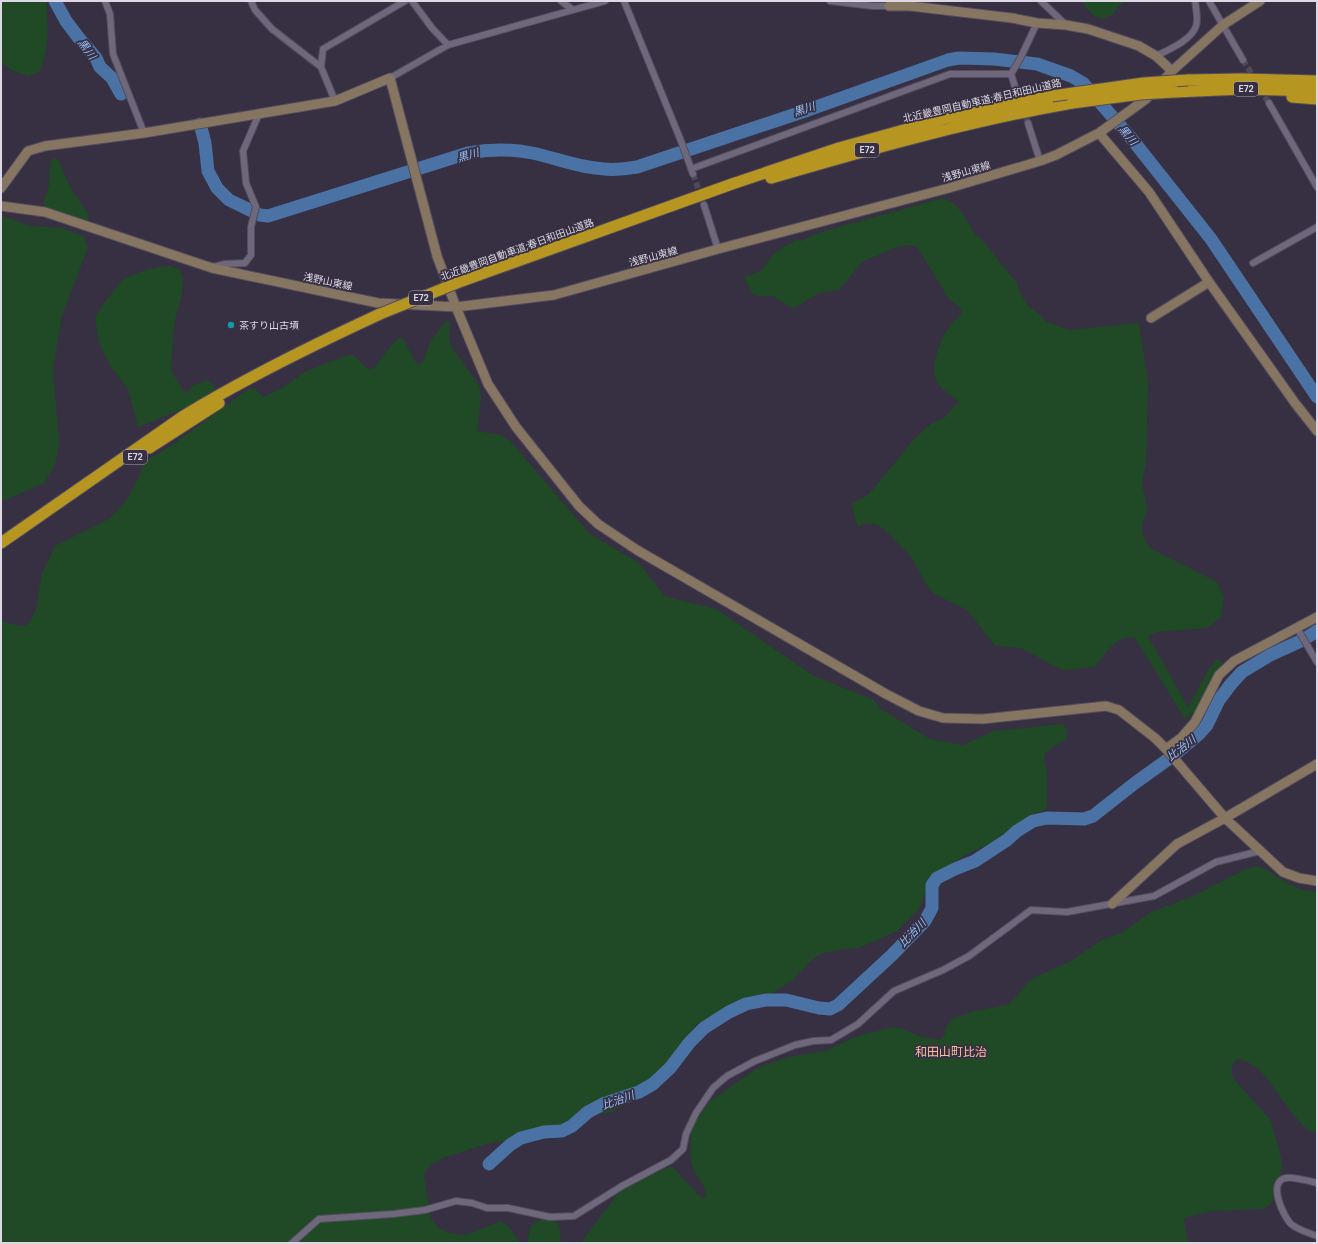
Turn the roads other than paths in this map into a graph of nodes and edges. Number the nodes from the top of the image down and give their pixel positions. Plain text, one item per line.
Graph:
1 (104, 1) edge
2 (251, 1) edge
3 (405, 1) edge
4 (412, 1) edge
5 (561, 1) edge
6 (605, 1) edge
7 (624, 1) edge
8 (830, 1) edge
9 (1041, 1) edge
10 (1196, 1) edge
11 (1209, 1) edge
12 (1260, 1) edge
13 (890, 6) joint
14 (572, 9) junction
15 (1037, 23) junction
16 (1066, 25) junction
17 (1223, 25) junction
18 (448, 45) junction
19 (1156, 56) junction
20 (1243, 60) tunnel mouth
21 (322, 67) junction
22 (1172, 71) junction
23 (1011, 74) junction
24 (1317, 77) edge
25 (390, 78) junction
26 (1241, 79) junction
27 (1317, 80) edge
28 (1189, 86) junction
29 (1016, 90) tunnel mouth
30 (1317, 91) edge
31 (1317, 99) edge
32 (335, 101) junction
33 (1269, 103) tunnel mouth
34 (259, 114) junction
35 (1028, 123) tunnel mouth
36 (144, 133) junction
37 (1099, 133) junction
38 (1040, 161) junction
39 (1317, 187) edge
40 (1, 188) edge
41 (704, 205) tunnel mouth
42 (1, 206) edge
43 (665, 209) junction
44 (1317, 227) edge
45 (718, 249) junction
46 (1253, 263) dead end
47 (212, 268) junction
48 (1209, 282) junction
49 (456, 307) junction
50 (1151, 318) dead end
51 (271, 368) junction
52 (1317, 431) edge
53 (1, 542) edge
54 (1, 549) edge
55 (1317, 617) edge
56 (1297, 628) junction
57 (1317, 662) edge
58 (1166, 749) junction
59 (1317, 764) edge
60 (1225, 818) junction
61 (1260, 851) junction
62 (1317, 881) edge
63 (1112, 904) junction
64 (1317, 1183) edge
65 (1317, 1236) edge
66 (292, 1243) edge

1 - 36 street
2 - 21 street
3 - 21 street
4 - 18 street
5 - 14 street
6 - 14 street
7 - 23 street
8 - 13 street
9 - 16 street
10 - 19 street
11 - 17 street
12 - 17 street, 浅野山東線
13 - 15 street
14 - 18 street
15 - 16 street
15 - 23 street
16 - 19 street
17 - 20 street
17 - 22 street, 浅野山東線
18 - 25 street
19 - 22 street
21 - 32 street
22 - 37 street, 浅野山東線
23 - 29 street
24 - 26 highway
25 - 32 street
25 - 49 street
26 - 27 highway, 北近畿豊岡自動車道;春日和田山道路 / E72
26 - 28 highway, 北近畿豊岡自動車道;春日和田山道路 / E72
28 - 30 highway, 北近畿豊岡自動車道;春日和田山道路 / E72
28 - 31 highway
28 - 43 highway, 北近畿豊岡自動車道;春日和田山道路 / E72, bridge
28 - 43 highway, 北近畿豊岡自動車道;春日和田山道路 / E72, bridge
32 - 34 street
33 - 39 street
34 - 36 street
34 - 47 street
35 - 38 street
36 - 40 street
37 - 38 street, 浅野山東線
37 - 48 street
38 - 45 street, 浅野山東線
41 - 45 street
42 - 47 street, 浅野山東線
43 - 51 highway, 北近畿豊岡自動車道;春日和田山道路 / E72, bridge
44 - 46 street
45 - 49 street, 浅野山東線
47 - 49 street, 浅野山東線
48 - 50 street
48 - 52 street
49 - 58 street
51 - 53 highway, 北近畿豊岡自動車道;春日和田山道路 / E72
51 - 54 highway, 北近畿豊岡自動車道;春日和田山道路 / E72
55 - 56 street
56 - 57 street
56 - 58 street
58 - 60 street
59 - 60 street
60 - 61 street
60 - 63 street
61 - 62 street
61 - 63 street
63 - 66 street
64 - 65 street

